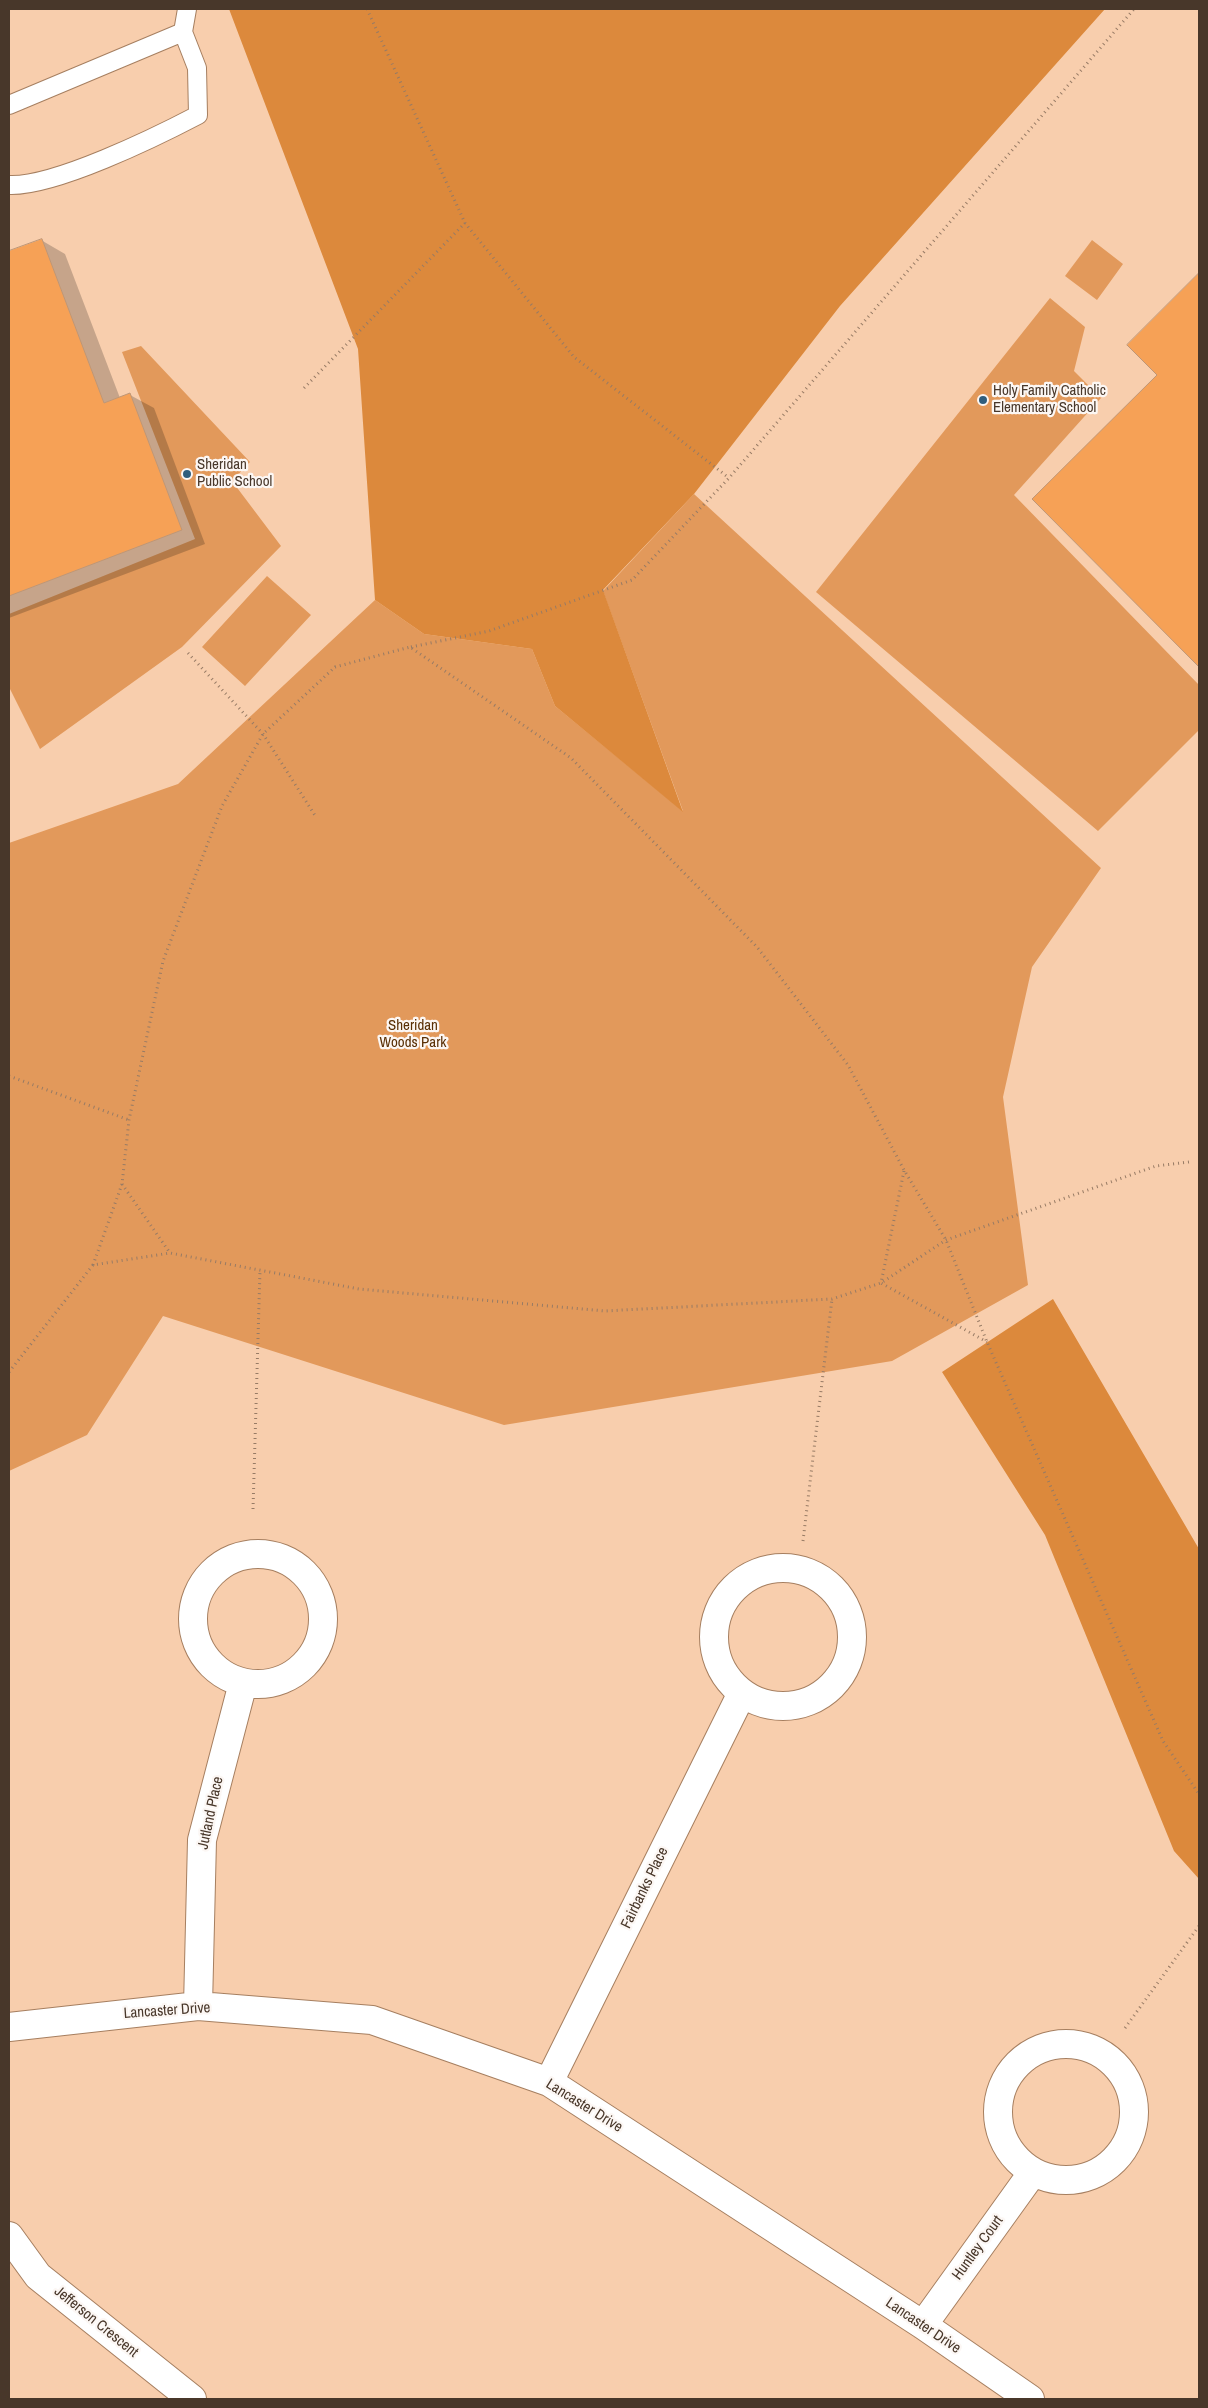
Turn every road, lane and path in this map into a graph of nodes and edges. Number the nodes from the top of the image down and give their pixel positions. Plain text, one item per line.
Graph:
1 (187, 9) edge
2 (366, 9) edge
3 (1134, 9) edge
4 (183, 32) junction
5 (9, 105) edge
6 (9, 185) edge
7 (464, 223) junction
8 (304, 388) dead end
9 (729, 478) junction
10 (410, 647) junction
11 (188, 653) dead end
12 (263, 734) junction
13 (316, 816) dead end
14 (9, 1076) edge
15 (129, 1120) junction
16 (1189, 1162) dead end
17 (904, 1170) junction
18 (122, 1184) junction
19 (946, 1240) junction
20 (170, 1253) junction
21 (93, 1265) junction
22 (260, 1270) junction
23 (881, 1283) junction
24 (832, 1299) junction
25 (987, 1342) junction
26 (9, 1372) edge
27 (253, 1509) dead end
28 (803, 1541) dead end
29 (243, 1683) junction
30 (742, 1693) junction
31 (1199, 1794) edge
32 (1199, 1926) edge
33 (198, 2006) junction
34 (9, 2027) edge
35 (1125, 2028) dead end
36 (549, 2082) junction
37 (1032, 2172) junction
38 (9, 2236) edge
39 (923, 2325) junction
40 (192, 2399) edge
41 (1030, 2399) edge

1 - 4 lane
2 - 7 path
3 - 9 path
4 - 5 lane
4 - 6 lane
7 - 8 path
7 - 9 path
9 - 10 path
10 - 12 path
10 - 17 path
11 - 12 path
12 - 13 path
12 - 15 path
14 - 15 path
15 - 18 path
16 - 19 path
17 - 19 path
17 - 23 path
18 - 20 path
18 - 21 path
19 - 23 path
19 - 25 path
20 - 21 path
20 - 22 path
21 - 26 path
22 - 24 path
22 - 27 path
23 - 24 path
23 - 25 path
24 - 28 path
25 - 31 path
29 - 29 street
29 - 33 street, Jutland Place
30 - 30 street
30 - 36 street, Fairbanks Place
32 - 35 path
33 - 34 street, Lancaster Drive
33 - 36 street, Lancaster Drive
36 - 39 street, Lancaster Drive
37 - 37 street
37 - 39 street, Huntley Court
38 - 40 street, Jefferson Crescent
39 - 41 street, Lancaster Drive

